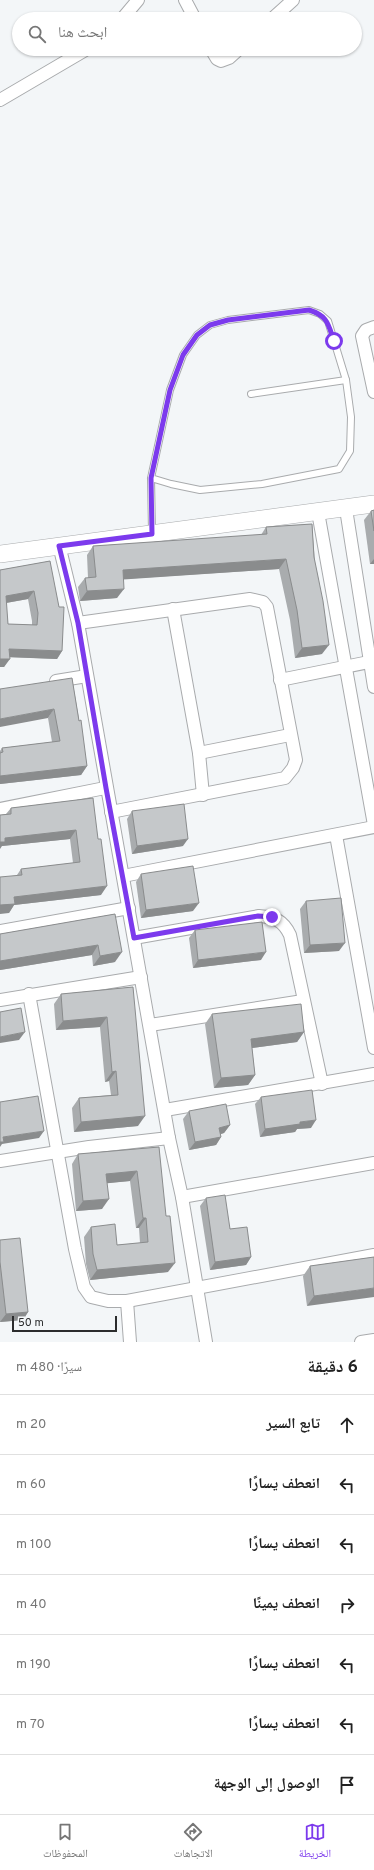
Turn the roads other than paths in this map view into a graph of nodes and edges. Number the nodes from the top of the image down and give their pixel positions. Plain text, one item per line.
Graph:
1 (138, 0) edge
2 (185, 0) edge
3 (293, 0) edge
4 (128, 12) edge
5 (191, 12) edge
6 (280, 12) edge
7 (75, 56) edge
8 (216, 56) edge
9 (231, 56) edge
10 (0, 100) edge
11 (374, 327) edge
12 (346, 380) junction
13 (374, 392) edge
14 (251, 394) dead end
15 (151, 478) junction
16 (374, 504) edge
17 (346, 508) junction
18 (318, 512) junction
19 (152, 534) junction
20 (59, 546) junction
21 (0, 554) edge
22 (173, 609) junction
23 (78, 623) junction
24 (372, 661) edge
25 (346, 667) junction
26 (87, 676) junction
27 (280, 680) junction
28 (43, 683) edge
29 (374, 687) edge
30 (290, 735) junction
31 (199, 753) junction
32 (106, 788) junction
33 (203, 795) junction
34 (0, 809) edge
35 (112, 812) junction
36 (374, 826) edge
37 (336, 835) junction
38 (123, 876) junction
39 (128, 908) junction
40 (0, 931) edge
41 (134, 938) junction
42 (141, 976) junction
43 (29, 994) junction
44 (0, 1000) edge
45 (303, 1001) junction
46 (150, 1026) junction
47 (374, 1048) edge
48 (374, 1074) edge
49 (322, 1084) junction
50 (165, 1110) junction
51 (169, 1138) junction
52 (57, 1152) junction
53 (0, 1161) edge
54 (374, 1163) edge
55 (182, 1197) junction
56 (374, 1255) edge
57 (197, 1288) junction
58 (127, 1301) junction
59 (374, 1340) edge
60 (130, 1342) edge
61 (206, 1342) edge
62 (361, 1342) edge

1 - 4 street
2 - 5 street
3 - 6 street
7 - 10 street
8 - 9 street
11 - 13 street
12 - 14 lane
12 - 15 lane
12 - 15 lane
15 - 19 lane
16 - 17 main road
17 - 18 main road
17 - 24 street
18 - 19 main road
18 - 25 street
19 - 20 main road
20 - 21 main road
20 - 23 street
22 - 23 street
22 - 27 street
22 - 31 street
23 - 26 street
24 - 25 street
24 - 29 street
25 - 27 street
25 - 36 street
26 - 28 street
26 - 32 street
27 - 30 street
30 - 31 street
30 - 33 street
31 - 33 street
32 - 34 street
32 - 35 street
33 - 35 street
35 - 38 street
36 - 37 street
37 - 38 street
37 - 47 street
38 - 39 street
39 - 40 street
39 - 41 street
41 - 42 street
41 - 45 street
42 - 43 street
42 - 46 street
43 - 44 street
43 - 52 street
45 - 46 street
45 - 49 street
46 - 50 street
48 - 49 street
49 - 50 street
50 - 51 street
51 - 52 street
51 - 55 street
52 - 53 street
52 - 58 street
54 - 55 street
55 - 57 street
56 - 57 street
57 - 58 street
57 - 61 street
58 - 60 street
59 - 62 street

